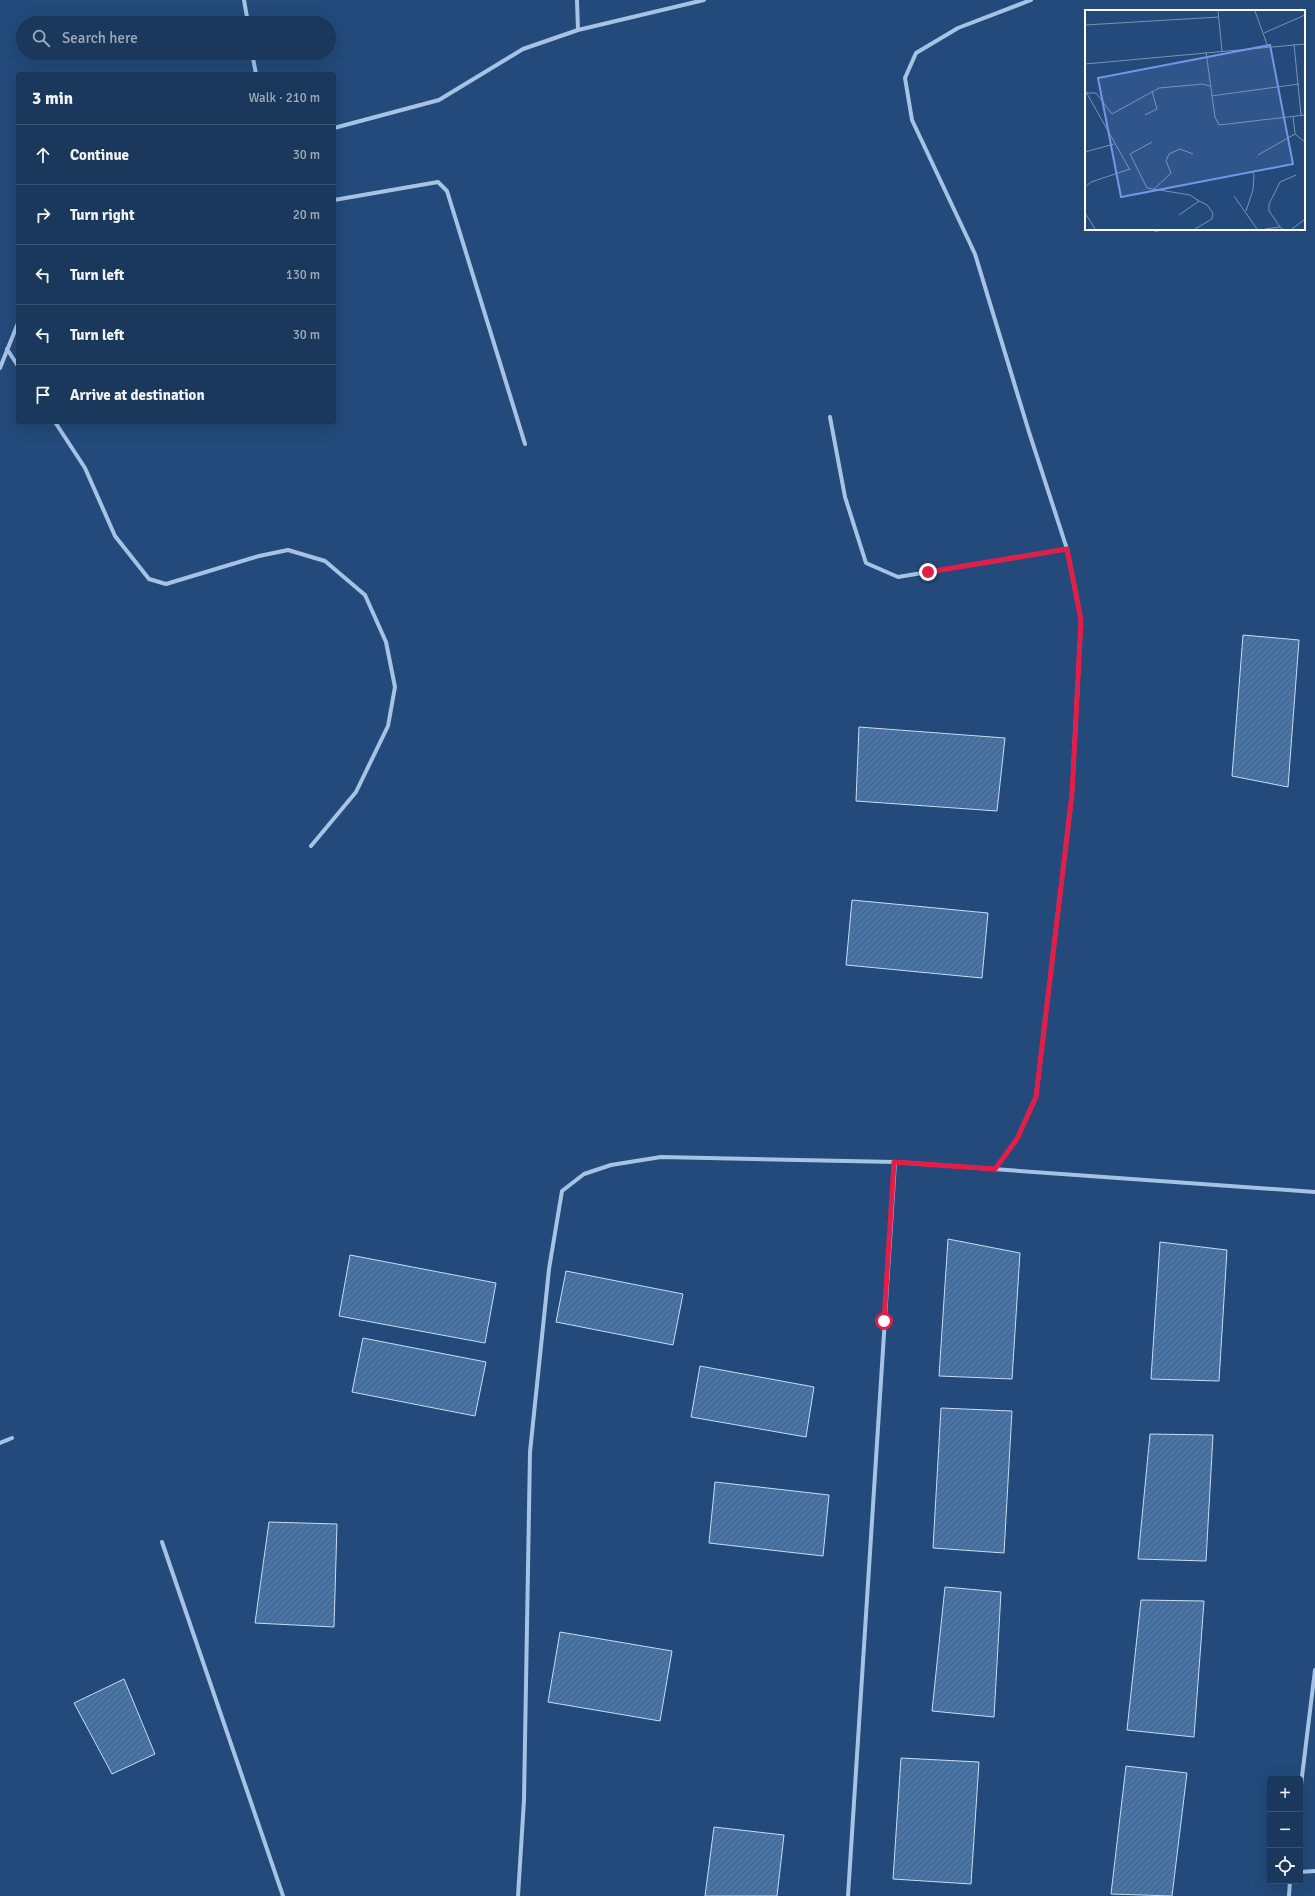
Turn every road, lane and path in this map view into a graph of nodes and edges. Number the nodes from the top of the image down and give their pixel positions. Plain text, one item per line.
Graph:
1 (244, 0) edge
2 (577, 0) edge
3 (704, 0) edge
4 (1031, 0) edge
5 (247, 16) edge
6 (578, 30) junction
7 (253, 60) edge
8 (256, 72) edge
9 (336, 127) edge
10 (336, 200) edge
11 (16, 328) edge
12 (7, 349) junction
13 (16, 363) edge
14 (0, 368) edge
15 (830, 417) dead end
16 (56, 424) edge
17 (525, 444) dead end
18 (1067, 549) junction
19 (311, 846) dead end
20 (894, 1162) junction
21 (995, 1169) junction
22 (1315, 1192) edge
23 (12, 1438) dead end
24 (0, 1443) edge
25 (162, 1542) dead end
26 (1315, 1670) edge
27 (1302, 1776) edge
28 (1315, 1871) edge
29 (1303, 1872) edge
30 (1290, 1884) edge
31 (283, 1896) edge
32 (518, 1896) edge
33 (848, 1896) edge
34 (1289, 1896) edge

1 - 5 street
2 - 6 street
3 - 6 street
4 - 18 street
6 - 9 street
7 - 8 street
10 - 17 street
11 - 12 street
12 - 13 street
12 - 14 street
15 - 18 street
16 - 19 street
18 - 21 street
20 - 21 street
20 - 32 street
20 - 33 street
21 - 22 street
23 - 24 street
25 - 31 street
26 - 27 street
28 - 29 street
30 - 34 street

